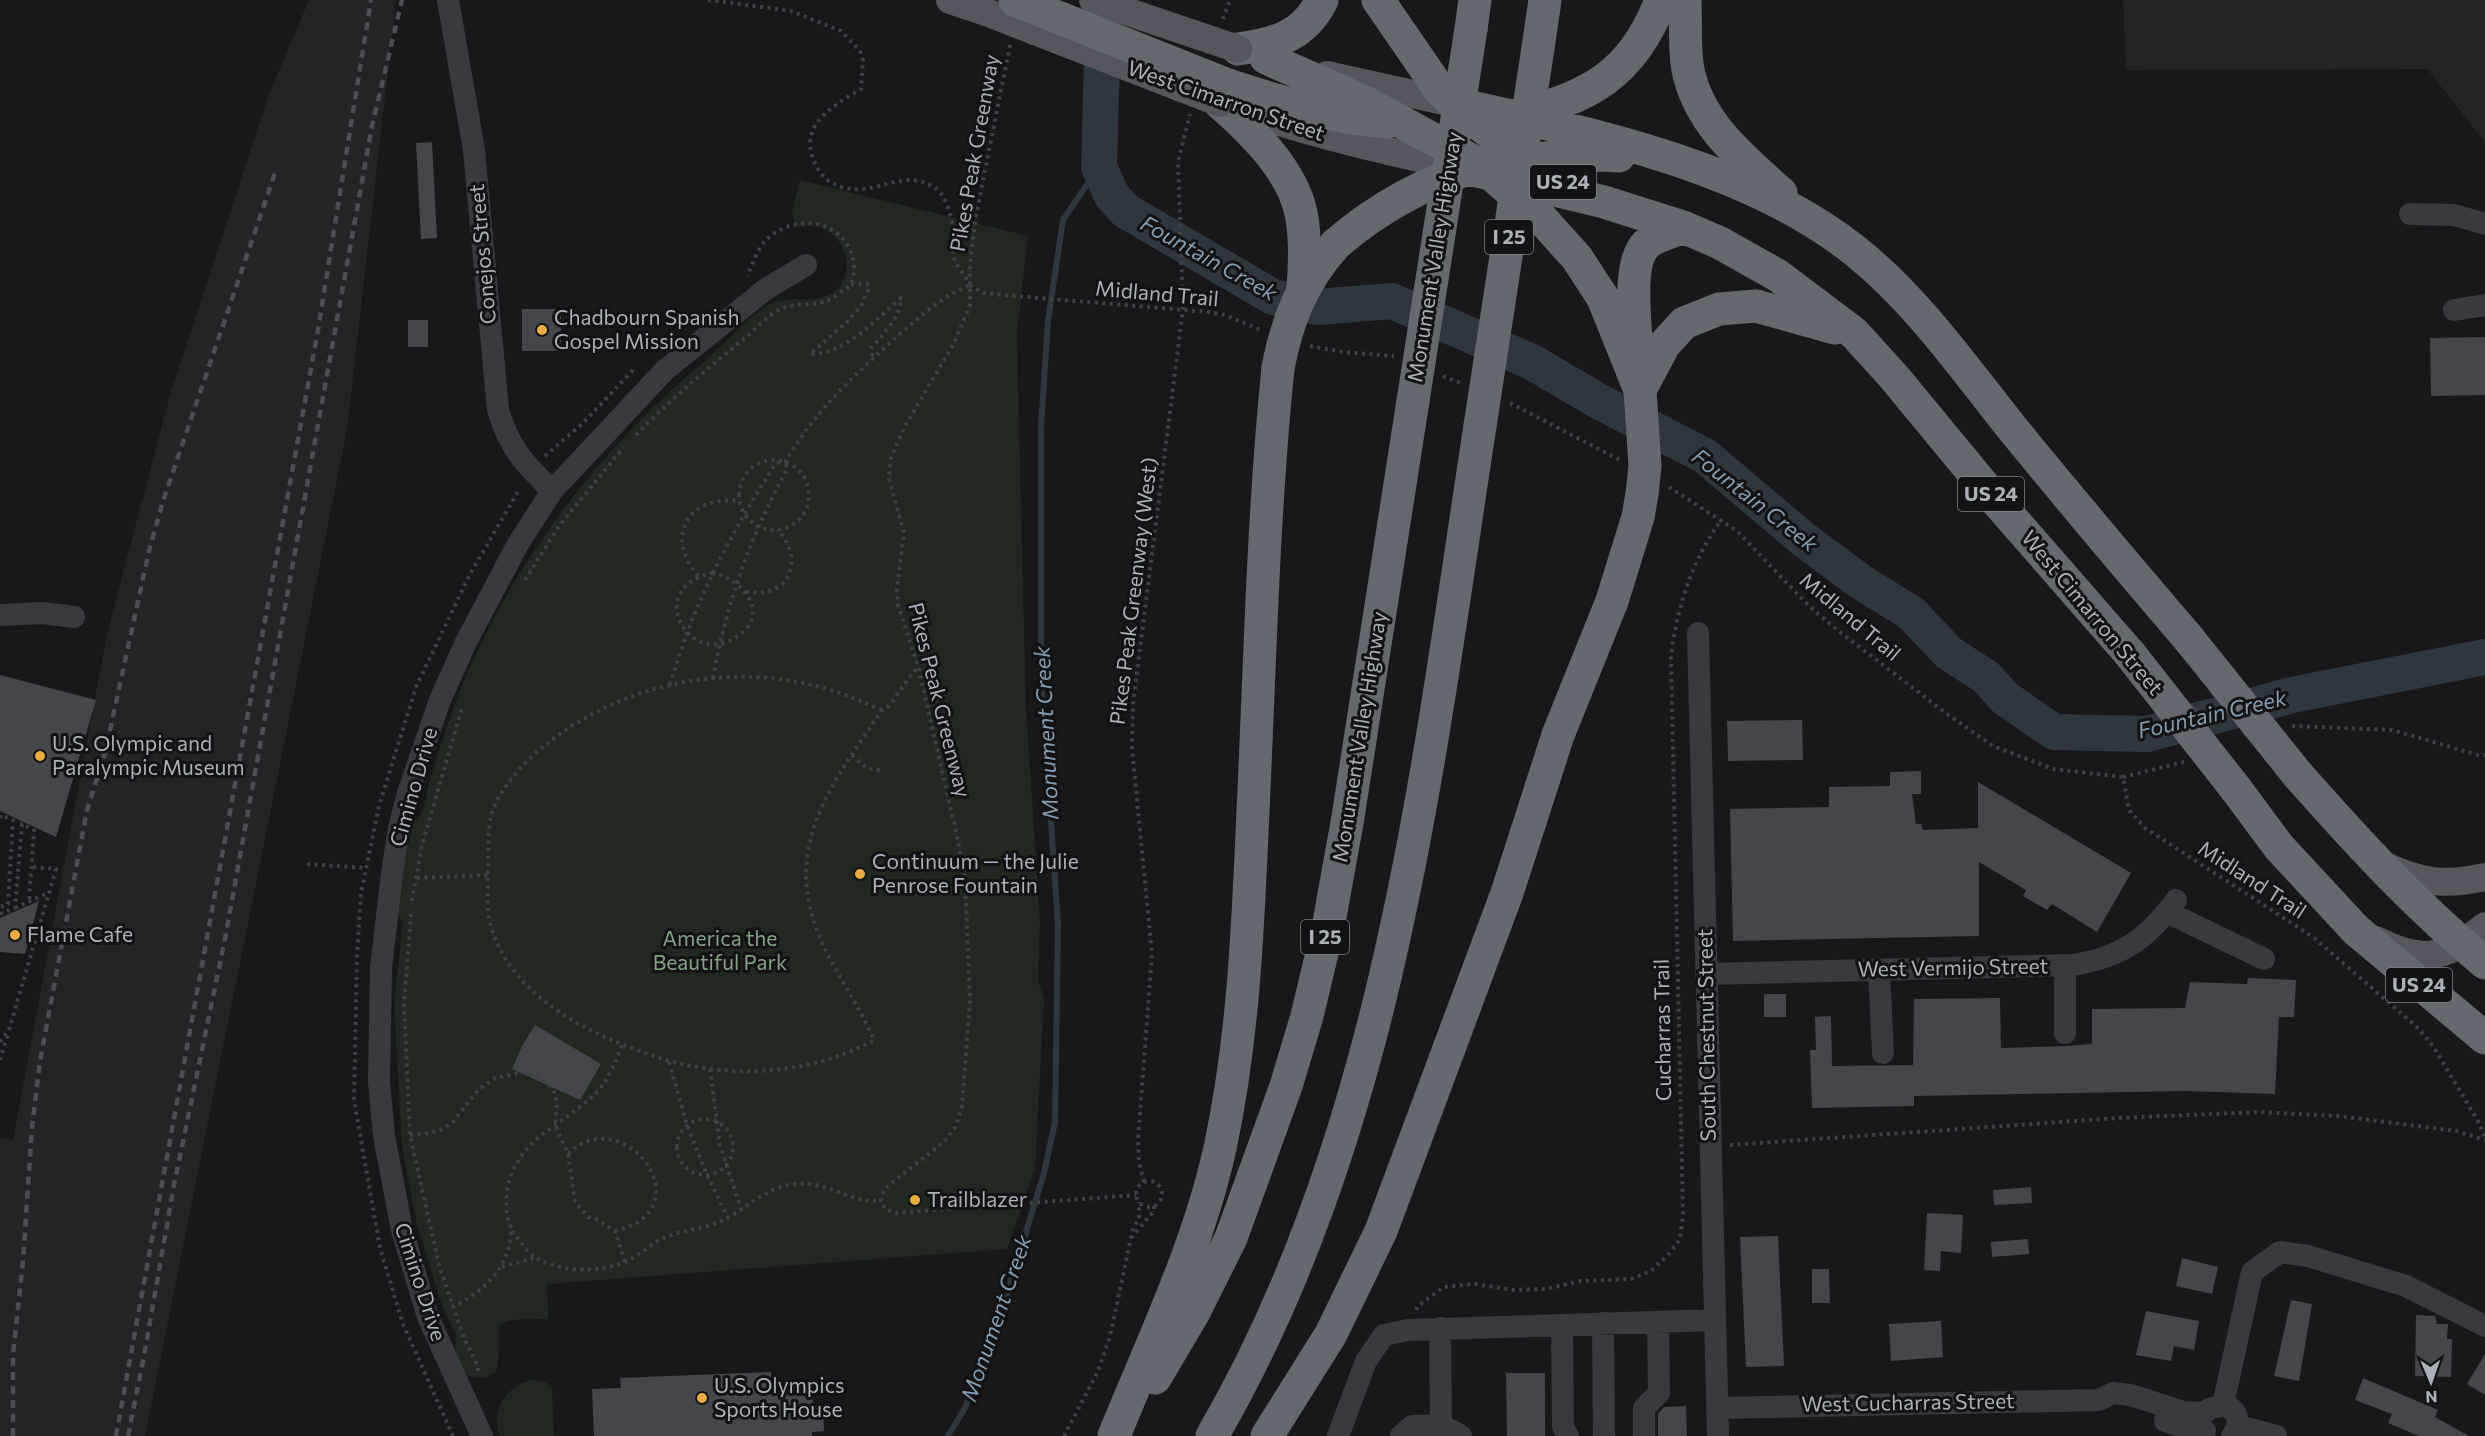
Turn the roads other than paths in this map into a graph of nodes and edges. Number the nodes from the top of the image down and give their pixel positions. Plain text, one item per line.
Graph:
1 (448, 0) edge
2 (950, 0) edge
3 (1093, 0) edge
4 (1322, 0) edge
5 (1378, 0) edge
6 (1545, 0) edge
7 (1661, 0) edge
8 (1685, 0) edge
9 (1000, 6) edge
10 (1473, 14) edge
11 (1252, 54) junction
12 (1224, 94) junction
13 (1466, 113) junction
14 (1513, 116) junction
15 (1404, 123) junction
16 (1523, 159) junction
17 (1678, 161) junction
18 (1480, 170) junction
19 (1604, 202) junction
20 (2410, 214) dead end
21 (1814, 223) junction
22 (2485, 224) edge
23 (1683, 227) junction
24 (806, 265) dead end
25 (1303, 288) junction
26 (2485, 305) edge
27 (2454, 310) dead end
28 (1854, 333) junction
29 (1639, 364) junction
30 (552, 491) junction
31 (0, 615) edge
32 (74, 617) dead end
33 (1698, 633) dead end
34 (2374, 861) junction
35 (2485, 877) edge
36 (2356, 930) junction
37 (2478, 945) edge
38 (2264, 959) dead end
39 (2065, 966) junction
40 (1880, 970) junction
41 (1706, 974) junction
42 (2065, 1033) dead end
43 (2485, 1038) edge
44 (1883, 1053) dead end
45 (1713, 1320) junction
46 (1659, 1322) junction
47 (1603, 1323) junction
48 (1562, 1325) junction
49 (2485, 1326) edge
50 (1440, 1328) junction
51 (1717, 1408) junction
52 (2210, 1421) edge
53 (1451, 1430) edge
54 (2235, 1431) edge
55 (482, 1436) edge
56 (1114, 1436) edge
57 (1120, 1436) edge
58 (1212, 1436) edge
59 (1267, 1436) edge
60 (1338, 1436) edge
61 (1401, 1436) edge
62 (1568, 1436) edge
63 (1604, 1436) edge
64 (1644, 1436) edge
65 (1718, 1436) edge
66 (2276, 1436) edge

1 - 30 street, Conejos Street
2 - 9 main road
3 - 11 main road, bridge
4 - 11 highway
5 - 13 highway, US 24
6 - 58 highway, I 25, bridge
7 - 14 highway
8 - 21 highway, US 24
9 - 12 highway, bridge
10 - 57 highway, Monument Valley Highway / I 25, bridge
11 - 13 main road
11 - 15 highway
12 - 15 highway
12 - 18 main road, West Cimarron Street
12 - 25 highway
13 - 14 highway
13 - 15 highway
13 - 16 highway, US 24
14 - 17 highway
15 - 18 highway
16 - 17 highway
16 - 18 highway
16 - 19 highway, US 24
17 - 21 highway
18 - 19 highway, West Cimarron Street
18 - 25 highway, bridge
18 - 29 highway
19 - 23 highway, West Cimarron Street / US 24
20 - 22 street
21 - 34 highway, US 24, bridge
23 - 28 highway, West Cimarron Street / US 24
23 - 29 highway
24 - 30 street, Cimino Drive
25 - 56 highway, bridge
26 - 27 street
28 - 29 highway
28 - 36 highway, West Cimarron Street / US 24, bridge
29 - 59 highway, bridge
30 - 55 street, Cimino Drive
31 - 32 street
33 - 41 street, South Chestnut Street
34 - 35 main road
34 - 37 highway, US 24
36 - 37 main road
36 - 43 highway, West Cimarron Street / US 24
38 - 39 street, West Vermijo Street
39 - 40 street, West Vermijo Street
39 - 42 street
40 - 41 street, West Vermijo Street
40 - 44 street
41 - 45 street, South Chestnut Street
45 - 46 street
45 - 51 street, South Chestnut Street
46 - 47 street
46 - 64 street
47 - 48 street
47 - 63 street
48 - 50 street
48 - 62 street
49 - 52 street
50 - 53 street
50 - 60 street
51 - 52 street, West Cucharras Street
51 - 65 street, South Chestnut Street
52 - 54 street
53 - 61 street
54 - 66 street

